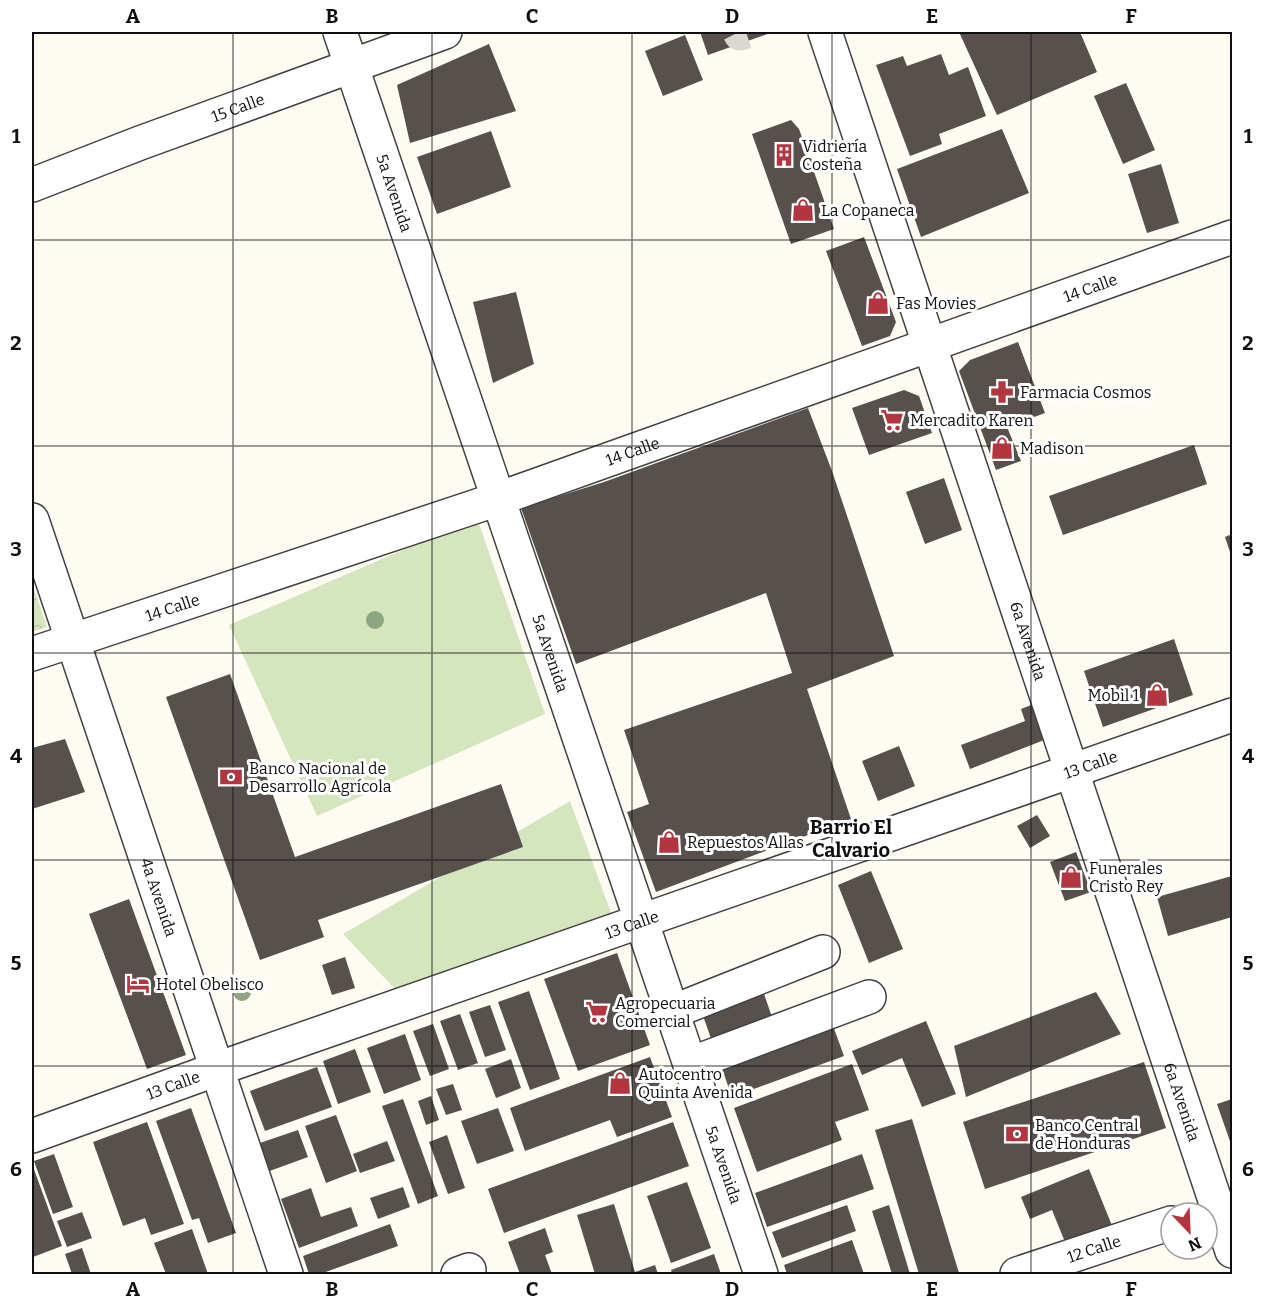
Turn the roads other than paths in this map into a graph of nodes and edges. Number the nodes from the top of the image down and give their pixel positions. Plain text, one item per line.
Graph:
1 (340, 32) edge
2 (445, 32) edge
3 (825, 32) edge
4 (352, 66) junction
5 (32, 186) edge
6 (1233, 237) edge
7 (930, 345) junction
8 (498, 499) junction
9 (32, 520) edge
10 (72, 640) junction
11 (32, 654) edge
12 (1233, 715) edge
13 (1072, 771) junction
14 (641, 921) junction
15 (823, 952) dead end
16 (869, 998) dead end
17 (672, 1012) junction
18 (690, 1064) junction
19 (217, 1069) junction
20 (32, 1136) edge
21 (1216, 1201) edge
22 (1219, 1211) edge
23 (1159, 1227) edge
24 (1233, 1251) edge
25 (286, 1275) edge
26 (761, 1275) edge
27 (1017, 1275) edge

1 - 4 street, 5a Avenida
2 - 4 street, 15 Calle
3 - 7 street, 6a Avenida
4 - 5 street, 15 Calle
4 - 8 street, 5a Avenida
6 - 7 street, 14 Calle
7 - 8 street, 14 Calle
7 - 13 street, 6a Avenida
8 - 10 street, 14 Calle
8 - 14 street, 5a Avenida
9 - 10 street, 4a Avenida
10 - 11 street, 14 Calle
10 - 19 street, 4a Avenida
12 - 13 street, 13 Calle
13 - 14 street, 13 Calle
13 - 21 street, 6a Avenida
14 - 17 street, 5a Avenida
14 - 19 street, 13 Calle
15 - 17 street
16 - 18 street
17 - 18 street, 5a Avenida
18 - 26 street, 5a Avenida
19 - 20 street, 13 Calle
19 - 25 street, 4a Avenida
22 - 24 street, 6a Avenida
23 - 27 street, 12 Calle

